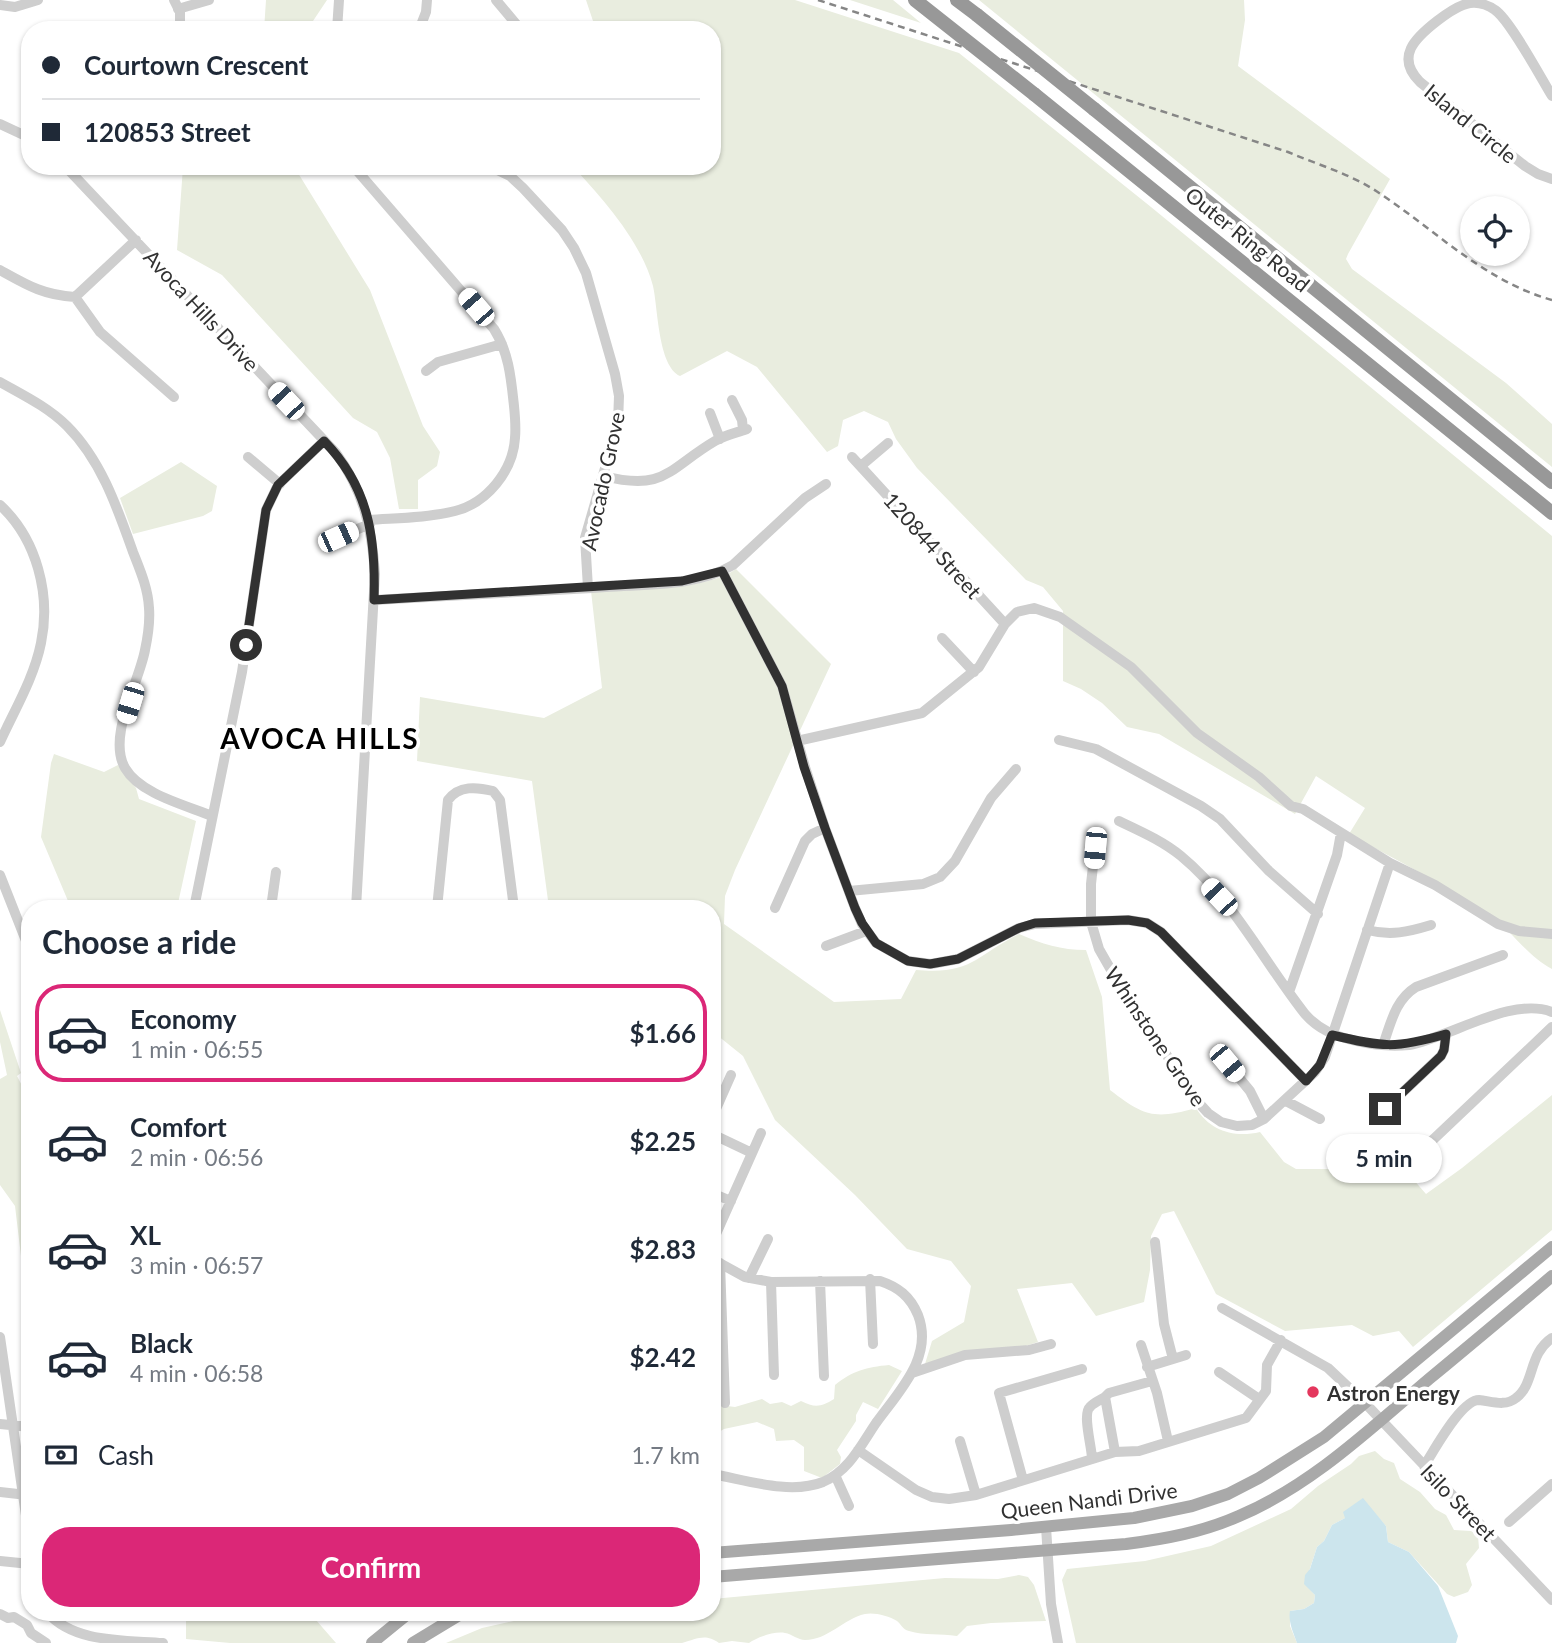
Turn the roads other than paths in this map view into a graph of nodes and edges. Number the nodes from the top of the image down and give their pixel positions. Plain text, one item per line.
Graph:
1 (38, 0) edge
2 (209, 0) edge
3 (339, 0) edge
4 (427, 0) edge
5 (496, 0) edge
6 (915, 0) edge
7 (957, 0) edge
8 (176, 4) edge
9 (0, 5) edge
10 (338, 21) edge
11 (422, 21) edge
12 (514, 21) edge
13 (1552, 96) edge
14 (0, 124) edge
15 (21, 130) edge
16 (74, 175) edge
17 (361, 175) edge
18 (508, 175) edge
19 (1552, 179) edge
20 (136, 240) junction
21 (0, 270) edge
22 (75, 298) junction
23 (502, 344) junction
24 (426, 371) dead end
25 (0, 382) edge
26 (174, 397) dead end
27 (732, 400) dead end
28 (710, 413) dead end
29 (720, 439) junction
30 (324, 441) junction
31 (888, 443) dead end
32 (248, 457) dead end
33 (852, 457) dead end
34 (862, 465) junction
35 (604, 476) junction
36 (1552, 482) edge
37 (280, 484) junction
38 (826, 484) dead end
39 (0, 505) edge
40 (1552, 513) edge
41 (370, 522) junction
42 (338, 537) dead end
43 (722, 571) junction
44 (588, 588) junction
45 (374, 600) junction
46 (1004, 624) junction
47 (942, 638) dead end
48 (974, 672) junction
49 (1059, 740) dead end
50 (797, 741) junction
51 (0, 743) edge
52 (1016, 769) dead end
53 (212, 816) junction
54 (1119, 821) dead end
55 (825, 828) junction
56 (1341, 832) junction
57 (1095, 848) dead end
58 (1390, 863) junction
59 (276, 872) dead end
60 (0, 875) edge
61 (849, 891) junction
62 (196, 900) edge
63 (272, 900) edge
64 (356, 900) edge
65 (438, 900) edge
66 (513, 900) edge
67 (775, 908) dead end
68 (1318, 914) junction
69 (1091, 922) junction
70 (1431, 925) dead end
71 (21, 928) edge
72 (1367, 930) junction
73 (866, 931) junction
74 (1552, 934) edge
75 (826, 946) dead end
76 (1503, 955) dead end
77 (1289, 992) junction
78 (1552, 1012) edge
79 (1552, 1027) edge
80 (1446, 1034) junction
81 (1332, 1035) junction
82 (1383, 1045) junction
83 (1227, 1063) dead end
84 (730, 1075) dead end
85 (1306, 1081) junction
86 (721, 1096) edge
87 (1286, 1101) junction
88 (1385, 1109) dead end
89 (1264, 1119) junction
90 (1320, 1119) dead end
91 (761, 1133) dead end
92 (721, 1138) edge
93 (1420, 1152) dead end
94 (752, 1153) junction
95 (721, 1197) edge
96 (731, 1201) junction
97 (721, 1223) edge
98 (768, 1239) dead end
99 (1155, 1242) dead end
100 (1552, 1247) edge
101 (721, 1264) edge
102 (1552, 1276) edge
103 (749, 1279) junction
104 (870, 1279) junction
105 (771, 1282) junction
106 (820, 1282) junction
107 (1222, 1308) dead end
108 (721, 1328) edge
109 (0, 1337) edge
110 (1552, 1338) edge
111 (1281, 1340) junction
112 (873, 1344) dead end
113 (1051, 1344) dead end
114 (1141, 1345) dead end
115 (1186, 1355) dead end
116 (1173, 1359) junction
117 (721, 1366) edge
118 (1147, 1367) junction
119 (724, 1368) junction
120 (1082, 1369) dead end
121 (1219, 1372) dead end
122 (912, 1373) junction
123 (774, 1375) dead end
124 (824, 1376) dead end
125 (1152, 1381) junction
126 (1105, 1397) junction
127 (1259, 1399) junction
128 (726, 1403) dead end
129 (1365, 1404) junction
130 (1381, 1422) junction
131 (0, 1424) edge
132 (13, 1425) junction
133 (21, 1426) edge
134 (960, 1441) dead end
135 (1168, 1441) junction
136 (858, 1450) junction
137 (1115, 1452) junction
138 (1092, 1459) junction
139 (1424, 1466) junction
140 (21, 1468) edge
141 (721, 1475) edge
142 (835, 1475) junction
143 (1023, 1480) junction
144 (1552, 1484) edge
145 (0, 1492) edge
146 (21, 1494) edge
147 (976, 1494) junction
148 (849, 1506) dead end
149 (1509, 1522) dead end
150 (1046, 1527) junction
151 (721, 1552) edge
152 (1047, 1552) junction
153 (0, 1561) edge
154 (21, 1562) edge
155 (721, 1576) edge
156 (1552, 1600) edge
157 (0, 1614) edge
158 (57, 1621) edge
159 (400, 1621) edge
160 (449, 1621) edge
161 (103, 1641) edge
162 (46, 1643) edge
163 (163, 1643) edge
164 (372, 1643) edge
165 (413, 1643) edge
166 (1058, 1643) edge

1 - 9 street
2 - 8 street
3 - 10 street
4 - 11 street
5 - 12 street
6 - 40 highway, Outer Ring Road, bridge
7 - 36 highway, Outer Ring Road, bridge
13 - 19 street, Island Circle
14 - 15 street
16 - 20 street, Avoca Hills Drive
17 - 23 street
18 - 35 street, Avocado Grove
20 - 22 street
20 - 30 street, Avoca Hills Drive
21 - 22 street
22 - 26 street
23 - 24 street
23 - 41 street
25 - 53 street
27 - 29 street
28 - 29 street
29 - 35 street
30 - 37 street
30 - 41 street, Avoca Hills Drive
31 - 34 street
32 - 37 street
33 - 34 street, 120844 Street
34 - 46 street, 120844 Street
35 - 44 street, Avocado Grove
37 - 53 street
38 - 43 street
39 - 51 street
41 - 42 street
41 - 45 street, Avoca Hills Drive
43 - 44 street
43 - 50 street
44 - 45 street
45 - 64 street, Avoca Hills Drive
46 - 48 street
46 - 56 street
47 - 48 street
48 - 50 street
49 - 68 street
50 - 55 street
52 - 61 street
53 - 62 street
54 - 77 street
55 - 61 street
55 - 67 street
56 - 58 street
56 - 68 street
57 - 69 street
58 - 72 street, Whinstone Grove
58 - 74 street
59 - 63 street
60 - 71 street
61 - 73 street
65 - 66 street
68 - 77 street
69 - 73 street
69 - 85 street
69 - 89 street, Whinstone Grove
70 - 72 street
72 - 81 street, Whinstone Grove
73 - 75 street
76 - 82 street
77 - 81 street
78 - 80 street
79 - 93 street
80 - 82 street
80 - 88 street
81 - 82 street
81 - 85 street, Whinstone Grove
83 - 89 street
84 - 86 street
85 - 87 street, Whinstone Grove
87 - 89 street, Whinstone Grove
87 - 90 street
91 - 94 street
92 - 94 street
94 - 96 street
95 - 96 street
96 - 97 street
98 - 103 street
99 - 116 street
100 - 129 main road, Queen Nandi Drive
101 - 103 street
102 - 130 main road
103 - 105 street
104 - 106 street
104 - 112 street
104 - 122 street
105 - 106 street
105 - 123 street
106 - 124 street
107 - 111 street, Isilo Street
108 - 119 street
109 - 132 street
110 - 139 street
111 - 127 street
111 - 129 street, Isilo Street
113 - 122 street
114 - 118 street
115 - 116 street
116 - 118 street
117 - 119 street
118 - 125 street
119 - 128 street
120 - 143 street
121 - 127 street
122 - 136 street
125 - 126 street
125 - 135 street
126 - 137 street
126 - 138 street
127 - 135 street
129 - 130 street, Isilo Street
129 - 150 main road, Queen Nandi Drive
130 - 139 street, Isilo Street
130 - 152 main road
131 - 132 street
132 - 133 street
132 - 140 street
134 - 147 street
135 - 137 street
136 - 142 street
136 - 147 street
137 - 138 street
138 - 143 street
139 - 156 street, Isilo Street
141 - 142 street
142 - 148 street
143 - 147 street
144 - 149 street
145 - 146 street
150 - 151 main road, Queen Nandi Drive
150 - 152 street
152 - 155 main road
152 - 166 street
153 - 154 street
157 - 162 street
158 - 161 street
159 - 164 main road
160 - 165 main road
161 - 163 street

